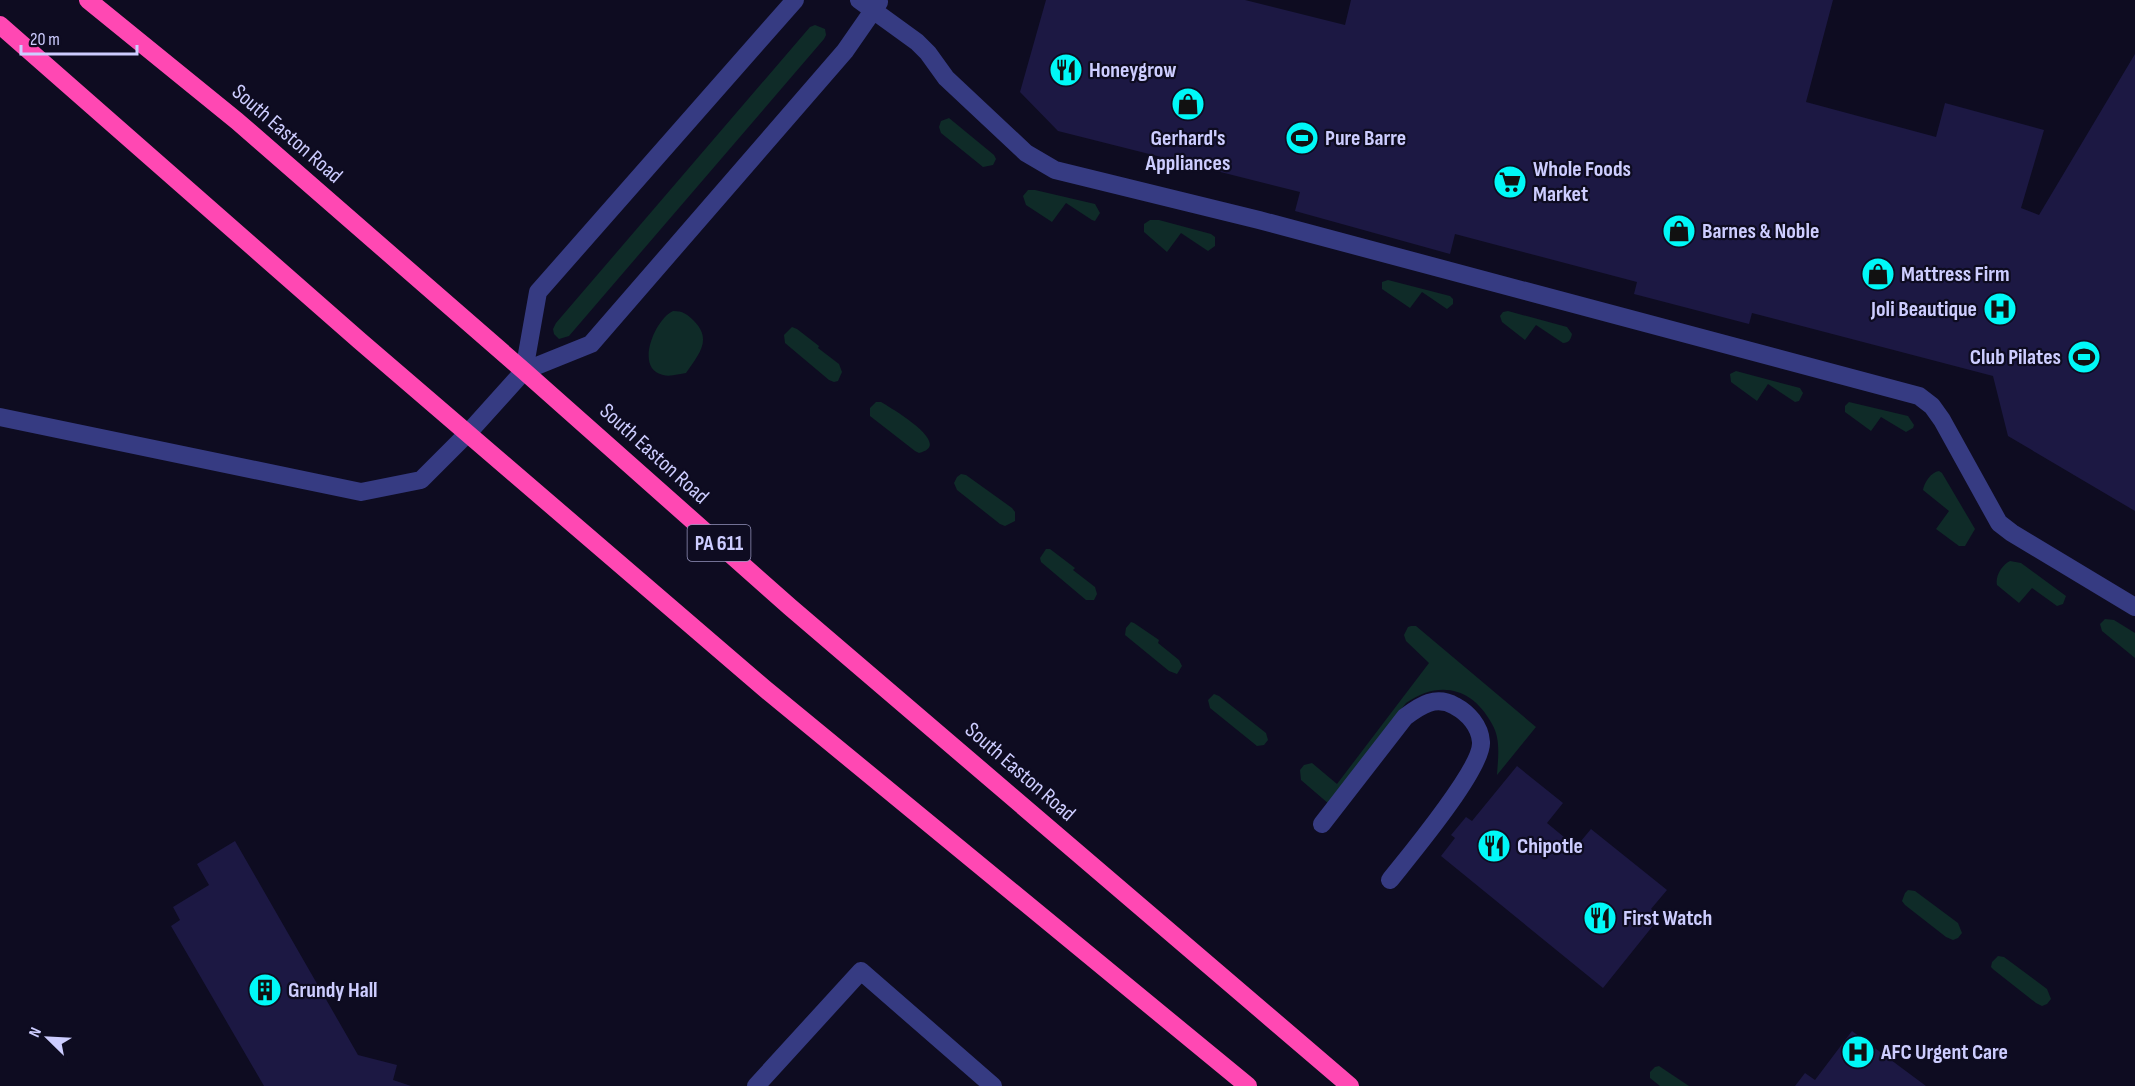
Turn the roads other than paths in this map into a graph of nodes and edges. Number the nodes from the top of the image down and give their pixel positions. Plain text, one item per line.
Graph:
1 (88, 0) edge
2 (795, 0) edge
3 (871, 3) edge
4 (0, 25) edge
5 (524, 371) junction
6 (0, 417) edge
7 (469, 432) junction
8 (2135, 607) edge
9 (1322, 824) dead end
10 (1390, 880) dead end
11 (756, 1086) edge
12 (993, 1086) edge
13 (1248, 1086) edge
14 (1350, 1086) edge

1 - 5 highway, South Easton Road / PA 611
2 - 5 lane
3 - 5 lane
3 - 8 lane
4 - 7 highway
5 - 7 lane
5 - 14 highway, South Easton Road / PA 611
6 - 7 lane
7 - 13 highway
9 - 10 lane
11 - 12 lane

